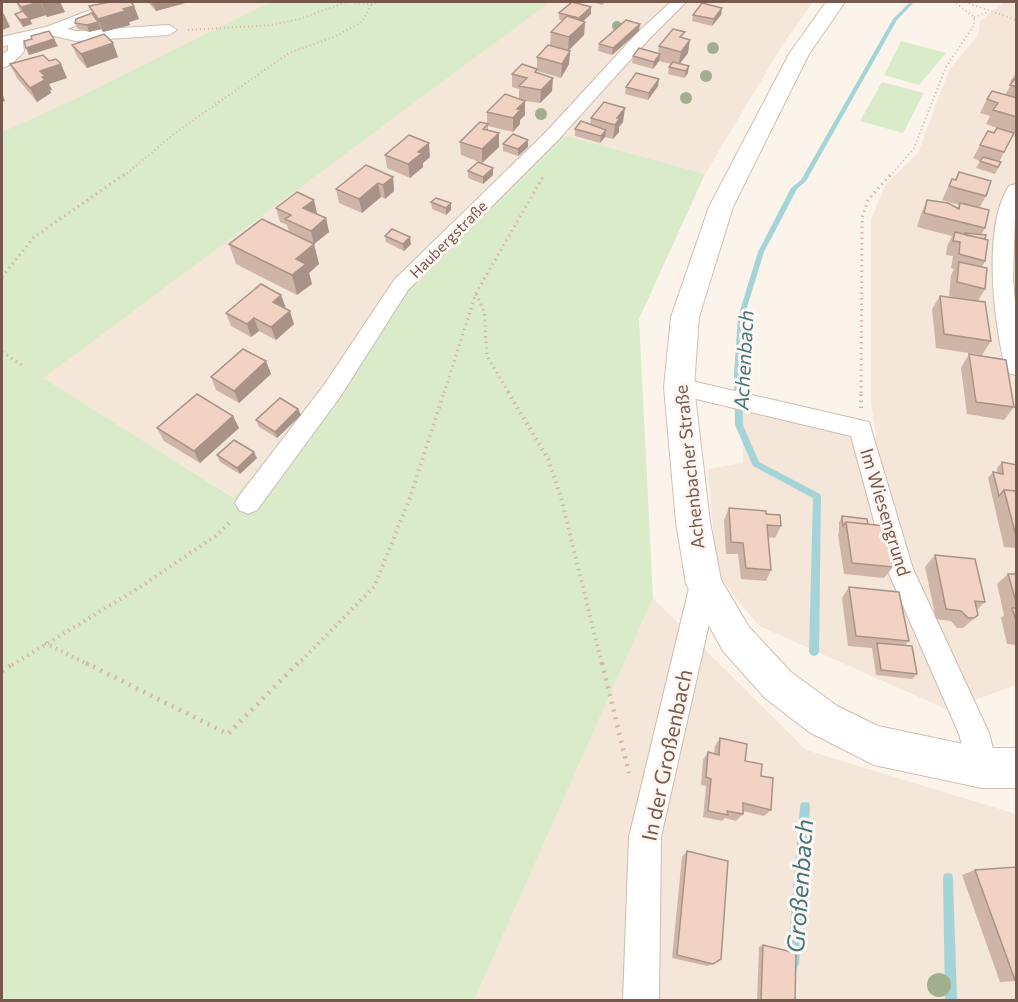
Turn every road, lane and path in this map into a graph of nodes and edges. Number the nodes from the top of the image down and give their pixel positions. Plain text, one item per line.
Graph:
1 (123, 2) edge
2 (349, 2) edge
3 (381, 2) edge
4 (679, 2) edge
5 (835, 2) edge
6 (954, 2) edge
7 (965, 2) edge
8 (372, 3) edge
9 (989, 12) junction
10 (974, 17) junction
11 (1017, 20) edge
12 (51, 30) junction
13 (169, 30) joint
14 (8, 41) edge
15 (2, 63) edge
16 (552, 136) junction
17 (1017, 190) edge
18 (2, 277) edge
19 (476, 293) junction
20 (2, 352) edge
21 (25, 367) dead end
22 (1017, 367) edge
23 (861, 379) dead end
24 (679, 387) junction
25 (248, 502) joint
26 (704, 584) junction
27 (45, 643) junction
28 (2, 671) edge
29 (999, 768) edge
30 (631, 779) dead end
31 (641, 1000) edge

1 - 12 street
2 - 8 path
2 - 13 path
3 - 8 path
4 - 16 street, Haubergstraße
5 - 24 main road, Achenbacher Straße
6 - 10 path
7 - 9 path
8 - 18 path
9 - 10 path
9 - 11 path
10 - 23 path
12 - 13 street
12 - 14 street
14 - 15 street
16 - 19 path
16 - 25 street, Haubergstraße
17 - 22 street
19 - 27 path
19 - 30 path
20 - 21 path
24 - 26 main road, Achenbacher Straße
24 - 29 street, Im Wiesengrund
25 - 27 path
26 - 29 main road, Achenbacher Straße
26 - 31 street, In der Großenbach
27 - 28 path

